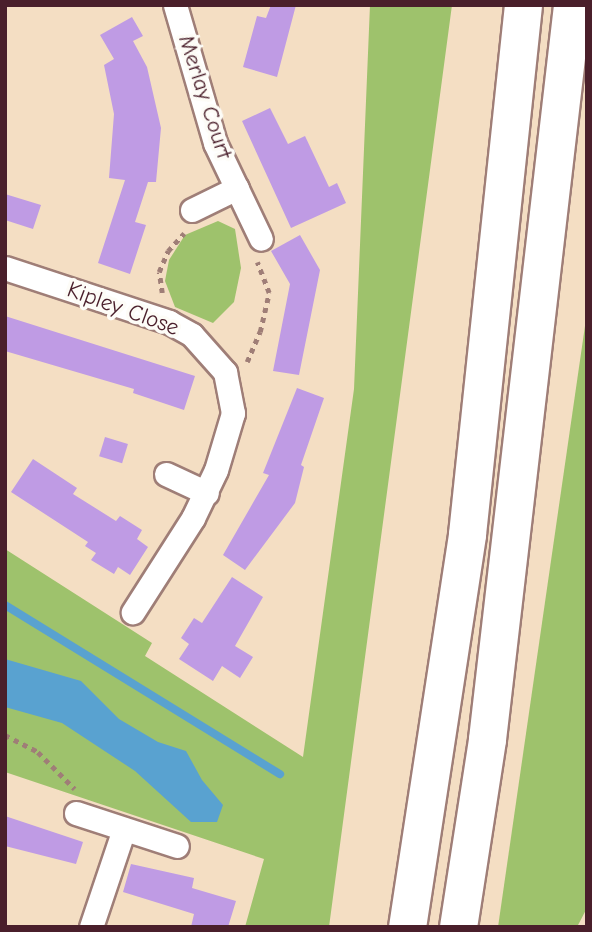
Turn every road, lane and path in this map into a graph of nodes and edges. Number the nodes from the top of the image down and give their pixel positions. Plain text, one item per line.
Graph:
1 (175, 5) edge
2 (523, 5) edge
3 (572, 5) edge
4 (237, 188) junction
5 (190, 220) joint
6 (258, 248) joint
7 (5, 268) edge
8 (165, 301) dead end
9 (225, 372) junction
10 (166, 474) dead end
11 (207, 493) junction
12 (133, 612) dead end
13 (5, 735) edge
14 (76, 813) joint
15 (124, 830) junction
16 (177, 846) dead end
17 (91, 927) edge
18 (408, 927) edge
19 (458, 927) edge

1 - 4 street, Merlay Court
2 - 18 main road
3 - 19 main road
4 - 5 street, Merlay Court
4 - 6 street, Merlay Court
5 - 8 path
6 - 9 path
7 - 9 street, Kipley Close
9 - 11 street
10 - 11 street
11 - 12 street
13 - 14 path
14 - 15 street
15 - 16 street
15 - 17 street

